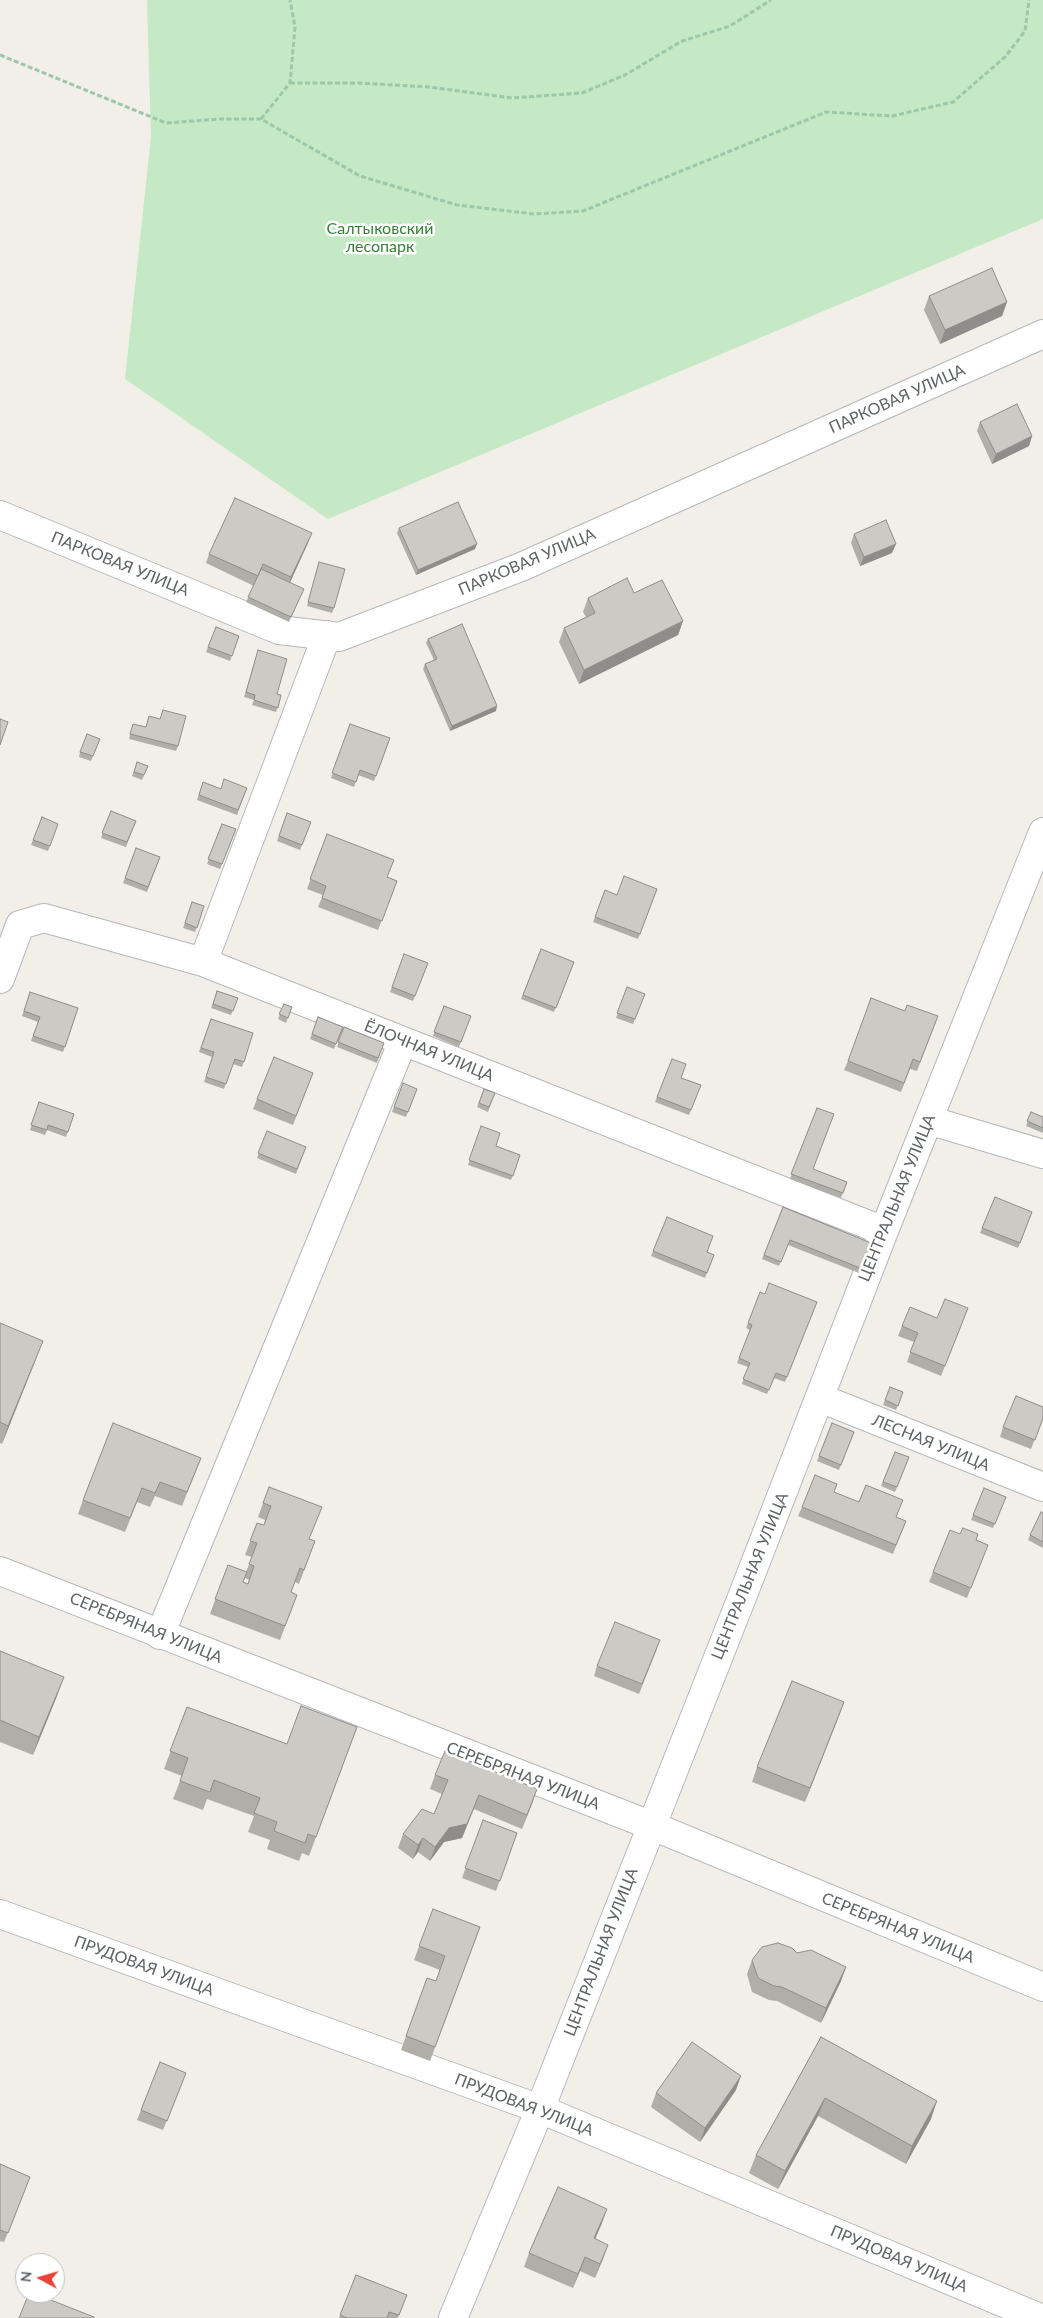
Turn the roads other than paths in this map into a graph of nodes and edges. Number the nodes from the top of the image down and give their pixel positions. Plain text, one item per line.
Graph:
1 (1043, 334) edge
2 (0, 515) edge
3 (327, 635) junction
4 (1043, 832) edge
5 (203, 962) junction
6 (0, 978) edge
7 (403, 1041) junction
8 (928, 1120) junction
9 (1043, 1154) edge
10 (884, 1231) junction
11 (820, 1398) junction
12 (1043, 1487) edge
13 (0, 1570) edge
14 (160, 1634) junction
15 (650, 1825) junction
16 (0, 1914) edge
17 (1043, 1988) edge
18 (540, 2109) junction
19 (453, 2318) edge
20 (1040, 2318) edge

1 - 3 street, ПАРКОВАЯ УЛИЦА
2 - 3 street, ПАРКОВАЯ УЛИЦА
3 - 5 street
4 - 8 street, ЦЕНТРАЛЬНАЯ УЛИЦА
5 - 6 street, ЁЛОЧНАЯ УЛИЦА
5 - 7 street, ЁЛОЧНАЯ УЛИЦА
7 - 10 street, ЁЛОЧНАЯ УЛИЦА
7 - 14 street
8 - 9 street
8 - 10 street, ЦЕНТРАЛЬНАЯ УЛИЦА
10 - 11 street, ЦЕНТРАЛЬНАЯ УЛИЦА
11 - 12 street, ЛЕСНАЯ УЛИЦА
11 - 15 street, ЦЕНТРАЛЬНАЯ УЛИЦА
13 - 14 street, СЕРЕБРЯНАЯ УЛИЦА
14 - 15 street, СЕРЕБРЯНАЯ УЛИЦА
15 - 17 street, СЕРЕБРЯНАЯ УЛИЦА
15 - 18 street, ЦЕНТРАЛЬНАЯ УЛИЦА
16 - 18 street, ПРУДОВАЯ УЛИЦА
18 - 19 street, ЦЕНТРАЛЬНАЯ УЛИЦА
18 - 20 street, ПРУДОВАЯ УЛИЦА

